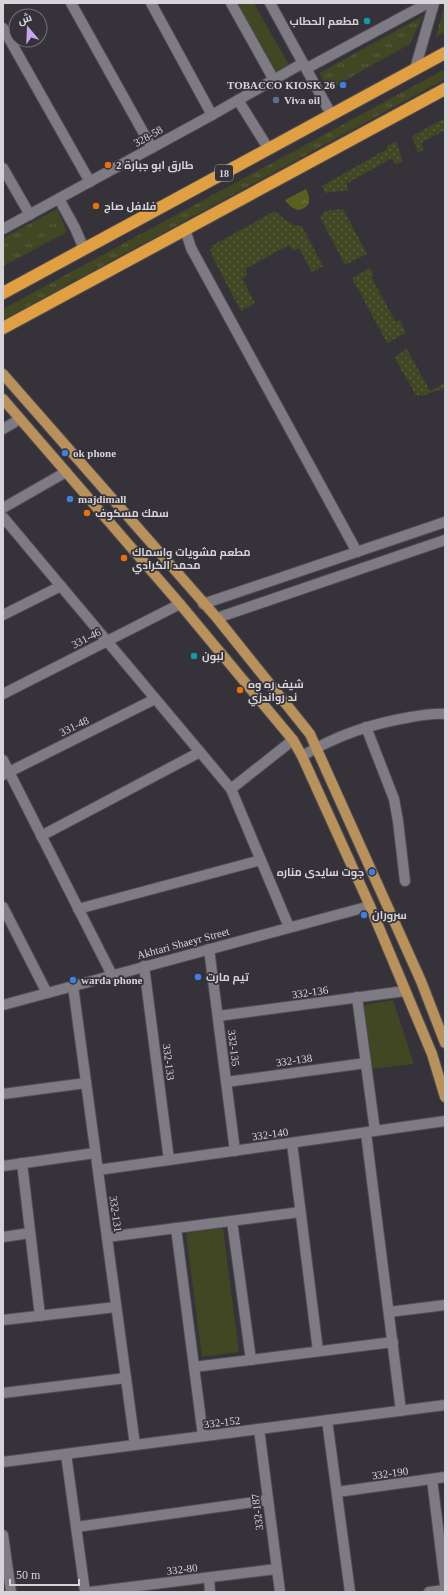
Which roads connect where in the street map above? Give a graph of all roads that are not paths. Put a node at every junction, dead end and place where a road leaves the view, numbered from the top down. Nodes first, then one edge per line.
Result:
1 (71, 3) edge
2 (151, 3) edge
3 (231, 3) edge
4 (270, 3) edge
5 (428, 3) edge
6 (434, 3) edge
7 (3, 28) edge
8 (445, 53) edge
9 (304, 65) junction
10 (415, 69) junction
11 (274, 80) junction
12 (445, 89) edge
13 (238, 100) junction
14 (332, 114) junction
15 (212, 115) junction
16 (152, 148) junction
17 (268, 148) junction
18 (3, 168) edge
19 (90, 182) junction
20 (59, 199) junction
21 (30, 215) junction
22 (3, 229) edge
23 (185, 230) junction
24 (84, 249) junction
25 (3, 293) edge
26 (3, 328) edge
27 (3, 374) edge
28 (21, 394) junction
29 (6, 402) edge
30 (20, 419) junction
31 (3, 429) edge
32 (66, 472) junction
33 (3, 508) edge
34 (3, 516) edge
35 (445, 522) edge
36 (445, 540) edge
37 (357, 552) junction
38 (61, 586) junction
39 (221, 598) junction
40 (180, 604) junction
41 (203, 604) junction
42 (230, 614) junction
43 (3, 615) edge
44 (217, 618) junction
45 (108, 641) junction
46 (3, 694) edge
47 (156, 699) junction
48 (445, 714) edge
49 (366, 727) junction
50 (293, 740) junction
51 (316, 748) junction
52 (200, 752) junction
53 (302, 756) junction
54 (3, 760) edge
55 (6, 773) edge
56 (231, 789) junction
57 (41, 836) junction
58 (261, 860) junction
59 (405, 881) dead end
60 (370, 906) junction
61 (3, 907) edge
62 (78, 909) junction
63 (289, 927) junction
64 (209, 949) junction
65 (144, 966) junction
66 (112, 975) junction
67 (73, 986) junction
68 (405, 991) junction
69 (47, 993) junction
70 (357, 998) junction
71 (3, 1004) edge
72 (218, 1016) junction
73 (445, 1043) edge
74 (366, 1063) junction
75 (226, 1082) junction
76 (86, 1083) junction
77 (3, 1094) edge
78 (445, 1097) edge
79 (445, 1121) edge
80 (370, 1132) junction
81 (292, 1143) junction
82 (235, 1151) junction
83 (95, 1153) junction
84 (169, 1160) junction
85 (22, 1163) junction
86 (3, 1166) edge
87 (98, 1170) junction
88 (300, 1212) junction
89 (232, 1221) junction
90 (176, 1228) junction
91 (30, 1233) junction
92 (3, 1237) edge
93 (107, 1237) junction
94 (445, 1306) edge
95 (116, 1307) junction
96 (389, 1312) junction
97 (40, 1316) junction
98 (3, 1320) edge
99 (393, 1342) junction
100 (318, 1351) junction
101 (250, 1360) junction
102 (194, 1367) junction
103 (126, 1378) junction
104 (3, 1393) edge
105 (445, 1405) edge
106 (401, 1411) junction
107 (327, 1420) junction
108 (259, 1429) junction
109 (203, 1436) junction
110 (135, 1445) junction
111 (66, 1454) junction
112 (3, 1462) edge
113 (445, 1477) edge
114 (432, 1479) junction
115 (337, 1492) junction
116 (268, 1500) junction
117 (76, 1527) junction
118 (3, 1536) edge
119 (276, 1569) junction
120 (209, 1578) junction
121 (445, 1585) edge
122 (445, 1590) edge
123 (11, 1592) edge
124 (85, 1592) edge
125 (90, 1592) edge
126 (210, 1592) edge
127 (280, 1592) edge
128 (350, 1592) edge
129 (429, 1592) edge

1 - 16 street
2 - 15 street
3 - 11 street
4 - 9 street
5 - 9 street, 328-58
6 - 10 street
7 - 19 street
8 - 10 highway, 18
9 - 11 street, 328-58
9 - 14 street
10 - 14 highway, 18
11 - 13 street, 328-58
12 - 23 highway
13 - 15 street, 328-58
13 - 17 street
14 - 17 highway, 18
15 - 16 street, 328-58
16 - 19 street, 328-58
17 - 24 highway, 18
18 - 21 street
19 - 20 street, 328-58
20 - 21 street, 328-58
20 - 24 street
21 - 22 street, 328-58
23 - 26 highway
23 - 37 street
24 - 25 highway, 18
27 - 28 main road
28 - 29 main road
28 - 41 main road
29 - 30 main road
30 - 31 street
30 - 32 main road
32 - 33 street
32 - 40 main road
34 - 38 street
35 - 37 street
36 - 42 street
37 - 39 street
38 - 43 street
38 - 45 street
39 - 41 street
39 - 42 street
40 - 45 street, 331-46
40 - 50 main road
41 - 44 main road
42 - 44 street
44 - 51 main road
45 - 46 street, 331-46
45 - 47 street
47 - 52 street
47 - 55 street, 331-48
48 - 49 street
49 - 51 street
49 - 59 street
50 - 53 main road
50 - 56 street
51 - 53 street
51 - 73 main road
52 - 56 street
52 - 57 street
53 - 60 main road
54 - 55 street
55 - 57 street
56 - 58 street
57 - 62 street
58 - 62 street
58 - 63 street
60 - 63 street, Akhtari Shaeyr Street
60 - 68 main road
61 - 69 street
62 - 66 street
63 - 64 street, Akhtari Shaeyr Street
64 - 65 street, Akhtari Shaeyr Street
64 - 72 street, 332-135
65 - 66 street, Akhtari Shaeyr Street
65 - 84 street, 332-133
66 - 67 street, Akhtari Shaeyr Street
67 - 69 street, Akhtari Shaeyr Street
67 - 76 street, 332-131
68 - 70 street, 332-136
68 - 78 main road
69 - 71 street, Akhtari Shaeyr Street
70 - 72 street, 332-136
70 - 74 street
72 - 75 street, 332-135
74 - 75 street, 332-138
74 - 80 street
75 - 82 street, 332-135
76 - 77 street
76 - 83 street, 332-131
79 - 80 street, 332-140
80 - 81 street, 332-140
80 - 96 street
81 - 82 street, 332-140
81 - 88 street
82 - 84 street, 332-140
83 - 85 street
83 - 87 street, 332-131
84 - 87 street, 332-140
85 - 86 street
85 - 91 street
87 - 93 street, 332-131
88 - 89 street
88 - 100 street
89 - 90 street
89 - 101 street
90 - 93 street
90 - 102 street
91 - 92 street
91 - 97 street
93 - 95 street, 332-131
94 - 96 street
95 - 97 street
95 - 103 street, 332-131
96 - 99 street
97 - 98 street
99 - 100 street
99 - 106 street
100 - 101 street
101 - 102 street
102 - 109 street
103 - 104 street
103 - 110 street, 332-131
105 - 106 street, 332-152
106 - 107 street, 332-152
107 - 108 street, 332-152
107 - 115 street
108 - 109 street, 332-152
108 - 116 street, 332-187
109 - 110 street, 332-152
110 - 111 street, 332-152
111 - 112 street, 332-152
111 - 117 street
113 - 114 street, 332-190
114 - 115 street, 332-190
114 - 121 street
115 - 128 street
116 - 117 street
116 - 119 street, 332-187
117 - 124 street
118 - 123 street
119 - 120 street, 332-80
119 - 127 street, 332-187
120 - 125 street, 332-80
120 - 126 street
122 - 129 street

